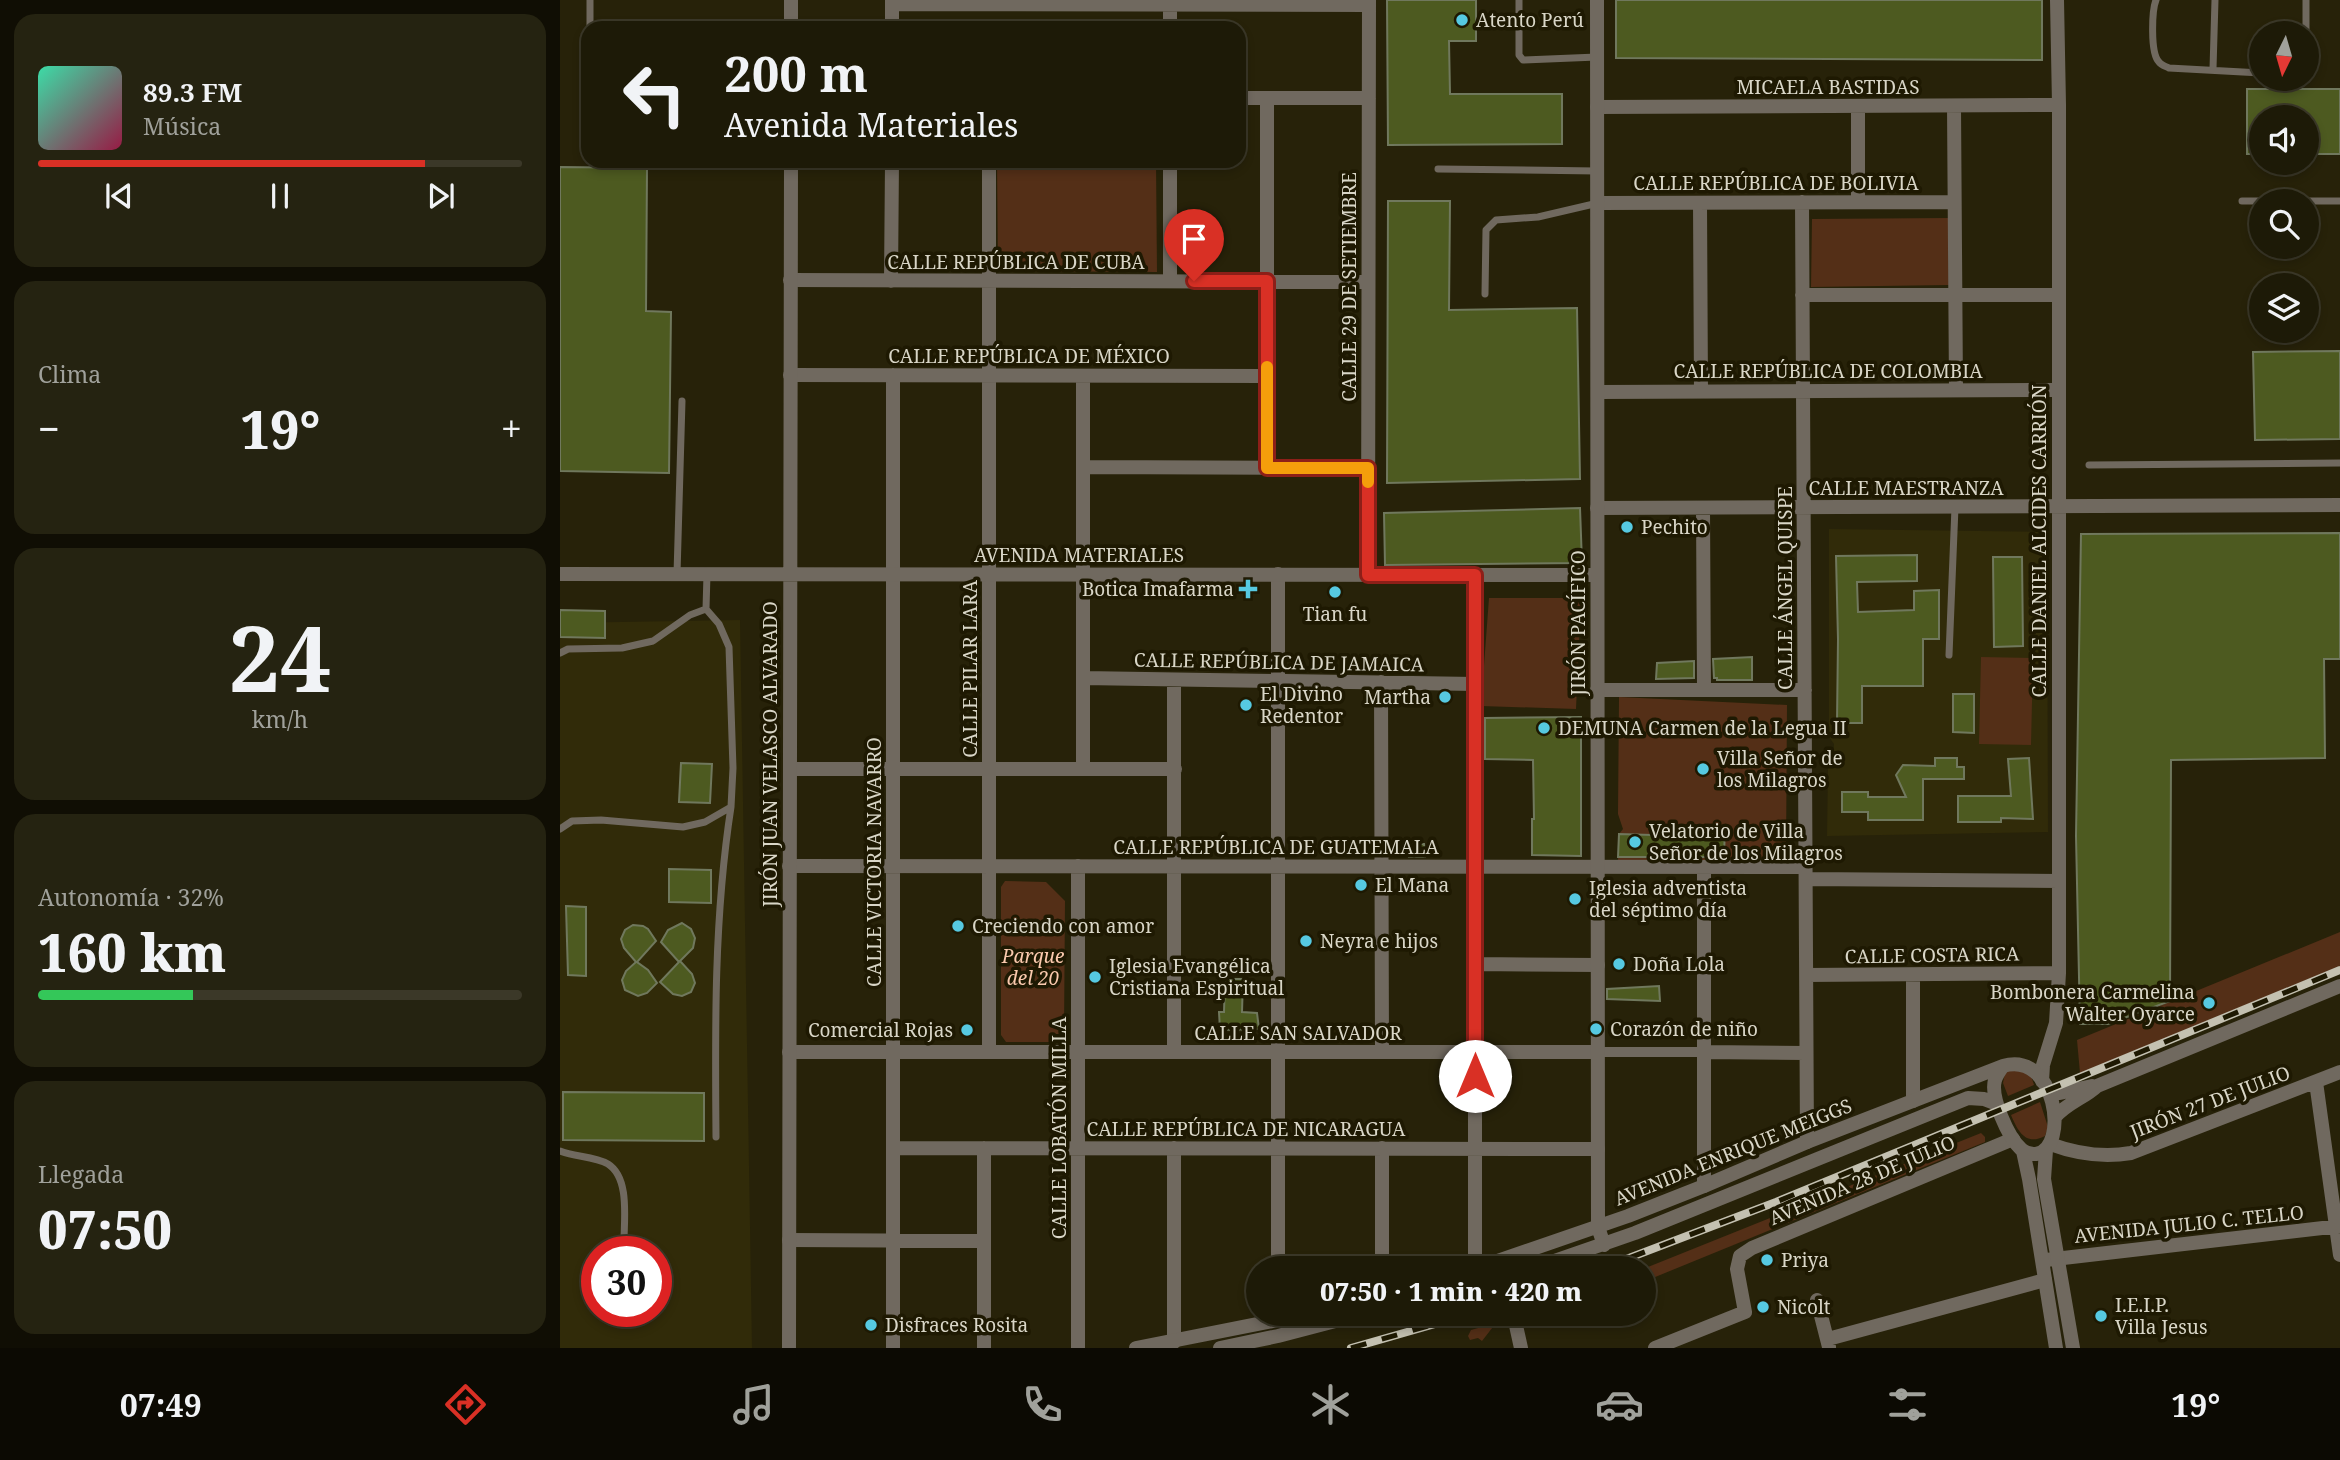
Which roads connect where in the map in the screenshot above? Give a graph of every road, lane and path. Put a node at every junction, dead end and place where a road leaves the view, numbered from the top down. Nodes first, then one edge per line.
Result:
1 (590, 0) edge
2 (791, 0) edge
3 (1519, 0) edge
4 (1597, 0) edge
5 (2057, 0) edge
6 (2156, 0) edge
7 (2215, 0) edge
8 (2306, 0) edge
9 (892, 2) edge
10 (1077, 2) edge
11 (1170, 2) edge
12 (1271, 2) edge
13 (1368, 2) edge
14 (590, 21) edge
15 (791, 21) edge
16 (892, 21) edge
17 (1170, 21) edge
18 (2306, 21) edge
19 (1597, 57) junction
20 (2213, 69) junction
21 (2249, 72) edge
22 (1246, 97) edge
23 (1268, 98) junction
24 (1368, 98) junction
25 (2059, 105) junction
26 (1858, 106) junction
27 (1954, 106) junction
28 (1597, 107) junction
29 (791, 168) edge
30 (892, 168) edge
31 (989, 168) edge
32 (1170, 168) edge
33 (1438, 169) dead end
34 (1597, 171) junction
35 (2242, 201) dead end
36 (2340, 201) edge
37 (1802, 202) junction
38 (1858, 202) junction
39 (1954, 202) junction
40 (1598, 203) junction
41 (1700, 203) junction
42 (790, 280) junction
43 (891, 281) junction
44 (989, 281) junction
45 (1170, 281) junction
46 (1267, 281) junction
47 (1368, 282) junction
48 (1485, 293) dead end
49 (1802, 295) junction
50 (1955, 295) junction
51 (2058, 295) junction
52 (790, 375) junction
53 (893, 375) junction
54 (989, 375) junction
55 (1083, 376) junction
56 (1267, 376) junction
57 (1956, 390) junction
58 (2058, 390) junction
59 (1701, 391) junction
60 (1803, 391) junction
61 (1598, 392) junction
62 (682, 401) dead end
63 (2340, 463) edge
64 (2089, 465) dead end
65 (1083, 467) junction
66 (1267, 468) junction
67 (1368, 468) junction
68 (2340, 505) edge
69 (2059, 506) junction
70 (1803, 507) junction
71 (1955, 507) junction
72 (1597, 508) junction
73 (1703, 508) junction
74 (677, 574) junction
75 (707, 574) junction
76 (790, 574) junction
77 (893, 574) junction
78 (989, 574) junction
79 (1083, 574) junction
80 (560, 575) edge
81 (1278, 575) junction
82 (1368, 575) junction
83 (1475, 575) junction
84 (1597, 575) junction
85 (706, 609) junction
86 (560, 653) edge
87 (1949, 655) dead end
88 (1083, 678) junction
89 (1174, 680) junction
90 (1278, 681) junction
91 (1381, 682) junction
92 (1475, 684) junction
93 (1597, 690) junction
94 (1704, 690) junction
95 (1805, 690) junction
96 (790, 769) junction
97 (893, 769) junction
98 (989, 769) junction
99 (1083, 769) junction
100 (1175, 769) junction
101 (731, 807) junction
102 (560, 829) edge
103 (789, 866) junction
104 (893, 866) junction
105 (989, 866) junction
106 (1078, 866) junction
107 (1174, 866) junction
108 (1278, 866) junction
109 (1475, 866) junction
110 (1381, 867) junction
111 (1598, 867) junction
112 (1704, 867) junction
113 (1805, 873) junction
114 (2059, 881) junction
115 (1475, 964) junction
116 (1598, 965) junction
117 (2059, 972) junction
118 (1806, 975) junction
119 (1913, 975) junction
120 (2340, 986) edge
121 (789, 1052) junction
122 (893, 1052) junction
123 (989, 1052) junction
124 (1078, 1052) junction
125 (1174, 1052) junction
126 (1278, 1052) junction
127 (1382, 1052) junction
128 (1475, 1052) junction
129 (1598, 1052) junction
130 (1704, 1052) junction
131 (1806, 1052) junction
132 (2003, 1066) junction
133 (2340, 1072) edge
134 (1962, 1082) junction
135 (2316, 1082) junction
136 (2045, 1086) junction
137 (2097, 1086) junction
138 (1968, 1098) junction
139 (1913, 1101) junction
140 (1997, 1104) junction
141 (2055, 1117) junction
142 (716, 1137) dead end
143 (2013, 1139) junction
144 (1807, 1142) junction
145 (2048, 1147) junction
146 (893, 1148) junction
147 (984, 1148) junction
148 (1078, 1148) junction
149 (1174, 1148) junction
150 (1278, 1148) junction
151 (1382, 1148) junction
152 (1475, 1149) junction
153 (1598, 1149) junction
154 (560, 1151) edge
155 (2023, 1151) junction
156 (1704, 1186) junction
157 (2338, 1226) edge
158 (1598, 1227) junction
159 (624, 1236) edge
160 (789, 1240) junction
161 (893, 1241) junction
162 (984, 1241) junction
163 (1604, 1245) junction
164 (2340, 1255) edge
165 (1278, 1256) edge
166 (1382, 1256) edge
167 (1475, 1256) edge
168 (1513, 1256) edge
169 (1571, 1256) edge
170 (2050, 1260) junction
171 (2045, 1280) junction
172 (1817, 1300) dead end
173 (1246, 1325) edge
174 (1278, 1326) edge
175 (1316, 1326) edge
176 (1516, 1326) edge
177 (1278, 1336) junction
178 (1174, 1342) junction
179 (1829, 1344) edge
180 (789, 1348) edge
181 (893, 1348) edge
182 (984, 1348) edge
183 (1078, 1348) edge
184 (1136, 1348) edge
185 (1220, 1348) edge
186 (1521, 1348) edge
187 (1655, 1348) edge
188 (2056, 1348) edge
189 (2073, 1348) edge

1 - 14 lane
2 - 15 street
3 - 19 lane
4 - 19 street, JIRÓN PACÍFICO
5 - 25 street, CALLE DANIEL ALCIDES CARRIÓN
6 - 20 lane
7 - 20 lane
8 - 18 lane
9 - 10 street
9 - 16 street
10 - 11 street
11 - 12 street
11 - 17 street
12 - 13 street
13 - 24 street, CALLE 29 DE SETIEMBRE
19 - 28 street, JIRÓN PACÍFICO
20 - 21 lane
22 - 23 street
23 - 24 street
23 - 46 street
24 - 47 street, CALLE 29 DE SETIEMBRE
25 - 27 street, MICAELA BASTIDAS
25 - 51 street, CALLE DANIEL ALCIDES CARRIÓN
26 - 27 street, MICAELA BASTIDAS
26 - 28 street, MICAELA BASTIDAS
26 - 38 street
27 - 39 street
28 - 34 street, JIRÓN PACÍFICO
29 - 42 street, JIRÓN JUAN VELASCO ALVARADO
30 - 43 street
31 - 44 street, CALLE PILAR LARA
32 - 45 street
33 - 34 lane
34 - 40 street, JIRÓN PACÍFICO
35 - 36 lane
37 - 38 street, CALLE REPÚBLICA DE BOLIVIA
37 - 41 street, CALLE REPÚBLICA DE BOLIVIA
37 - 49 street, CALLE ÁNGEL QUISPE
38 - 39 street, CALLE REPÚBLICA DE BOLIVIA
39 - 50 street
40 - 41 street, CALLE REPÚBLICA DE BOLIVIA
40 - 48 lane
40 - 61 street, JIRÓN PACÍFICO
41 - 59 street
42 - 43 street, CALLE REPÚBLICA DE CUBA
42 - 52 street, JIRÓN JUAN VELASCO ALVARADO
43 - 44 street, CALLE REPÚBLICA DE CUBA
44 - 45 street, CALLE REPÚBLICA DE CUBA
44 - 54 street, CALLE PILAR LARA
45 - 46 street, CALLE REPÚBLICA DE CUBA
46 - 47 street, CALLE REPÚBLICA DE CUBA
46 - 56 street
47 - 67 street, CALLE 29 DE SETIEMBRE
49 - 50 street
49 - 60 street, CALLE ÁNGEL QUISPE
50 - 51 street
50 - 57 street
51 - 58 street, CALLE DANIEL ALCIDES CARRIÓN
52 - 53 street, CALLE REPÚBLICA DE MÉXICO
52 - 76 street, JIRÓN JUAN VELASCO ALVARADO
53 - 54 street, CALLE REPÚBLICA DE MÉXICO
53 - 77 street, CALLE VICTORIA NAVARRO
54 - 55 street, CALLE REPÚBLICA DE MÉXICO
54 - 78 street, CALLE PILAR LARA
55 - 56 street, CALLE REPÚBLICA DE MÉXICO
55 - 65 street
56 - 66 street
57 - 58 street, CALLE REPÚBLICA DE COLOMBIA
57 - 60 street, CALLE REPÚBLICA DE COLOMBIA
58 - 69 street, CALLE DANIEL ALCIDES CARRIÓN
59 - 60 street, CALLE REPÚBLICA DE COLOMBIA
59 - 61 street, CALLE REPÚBLICA DE COLOMBIA
60 - 70 street, CALLE ÁNGEL QUISPE
61 - 72 street, JIRÓN PACÍFICO
62 - 74 lane
63 - 64 lane
65 - 66 street
65 - 79 street
66 - 67 street
67 - 82 street, CALLE 29 DE SETIEMBRE
68 - 69 street, CALLE MAESTRANZA
69 - 71 street, CALLE MAESTRANZA
69 - 114 street, CALLE DANIEL ALCIDES CARRIÓN
70 - 71 street, CALLE MAESTRANZA
70 - 73 street, CALLE MAESTRANZA
70 - 95 street, CALLE ÁNGEL QUISPE
71 - 87 lane
72 - 73 street, CALLE MAESTRANZA
72 - 84 street, JIRÓN PACÍFICO
73 - 94 street
74 - 75 street, AVENIDA MATERIALES
74 - 80 street, AVENIDA MATERIALES
75 - 76 street, AVENIDA MATERIALES
75 - 85 lane
76 - 77 street, AVENIDA MATERIALES
76 - 96 street, JIRÓN JUAN VELASCO ALVARADO
77 - 78 street, AVENIDA MATERIALES
77 - 97 street, CALLE VICTORIA NAVARRO
78 - 79 street, AVENIDA MATERIALES
78 - 98 street, CALLE PILAR LARA
79 - 81 street, AVENIDA MATERIALES
79 - 88 street
81 - 82 street, AVENIDA MATERIALES
81 - 90 street
82 - 83 street, AVENIDA MATERIALES
83 - 84 street, AVENIDA MATERIALES
83 - 92 street
84 - 93 street, JIRÓN PACÍFICO
85 - 86 lane
85 - 101 lane
88 - 89 street, CALLE REPÚBLICA DE JAMAICA
88 - 99 street
89 - 90 street, CALLE REPÚBLICA DE JAMAICA
89 - 100 street
90 - 91 street, CALLE REPÚBLICA DE JAMAICA
90 - 108 street
91 - 92 street, CALLE REPÚBLICA DE JAMAICA
91 - 110 street
92 - 109 street
93 - 94 street
93 - 111 street, JIRÓN PACÍFICO
94 - 95 street
95 - 113 street, CALLE ÁNGEL QUISPE
96 - 97 street
96 - 103 street, JIRÓN JUAN VELASCO ALVARADO
97 - 98 street
97 - 104 street, CALLE VICTORIA NAVARRO
98 - 99 street
98 - 105 street, CALLE PILAR LARA
99 - 100 street
100 - 107 street
101 - 102 lane
101 - 142 lane
103 - 104 street, CALLE REPÚBLICA DE GUATEMALA
103 - 121 street, JIRÓN JUAN VELASCO ALVARADO
104 - 105 street, CALLE REPÚBLICA DE GUATEMALA
104 - 122 street, CALLE VICTORIA NAVARRO
105 - 106 street, CALLE REPÚBLICA DE GUATEMALA
105 - 123 street, CALLE PILAR LARA
106 - 107 street, CALLE REPÚBLICA DE GUATEMALA
106 - 124 street, CALLE LOBATÓN MILLA
107 - 108 street, CALLE REPÚBLICA DE GUATEMALA
107 - 125 street
108 - 110 street, CALLE REPÚBLICA DE GUATEMALA
108 - 126 street
109 - 110 street, CALLE REPÚBLICA DE GUATEMALA
109 - 111 street, CALLE REPÚBLICA DE GUATEMALA
109 - 115 street
110 - 127 street
111 - 112 street, CALLE REPÚBLICA DE GUATEMALA
111 - 116 street, JIRÓN PACÍFICO
112 - 113 street, CALLE REPÚBLICA DE GUATEMALA
112 - 130 street
113 - 114 street, CALLE REPÚBLICA DE GUATEMALA
113 - 118 street, CALLE ÁNGEL QUISPE
114 - 117 street, CALLE DANIEL ALCIDES CARRIÓN
115 - 116 street
115 - 128 street
116 - 129 street, JIRÓN PACÍFICO
117 - 119 street, CALLE COSTA RICA
117 - 136 street, CALLE DANIEL ALCIDES CARRIÓN
118 - 119 street, CALLE COSTA RICA
118 - 131 street, CALLE ÁNGEL QUISPE
119 - 139 street
120 - 137 street
121 - 122 street, CALLE SAN SALVADOR
121 - 160 street, JIRÓN JUAN VELASCO ALVARADO
122 - 123 street, CALLE SAN SALVADOR
122 - 146 street, CALLE VICTORIA NAVARRO
123 - 124 street, CALLE SAN SALVADOR
124 - 125 street, CALLE SAN SALVADOR
124 - 148 street, CALLE LOBATÓN MILLA
125 - 126 street, CALLE SAN SALVADOR
126 - 127 street, CALLE SAN SALVADOR
126 - 150 street
127 - 128 street, CALLE SAN SALVADOR
128 - 129 street, CALLE SAN SALVADOR
128 - 152 street
129 - 130 street, CALLE SAN SALVADOR
129 - 153 street, JIRÓN PACÍFICO
130 - 131 street, CALLE SAN SALVADOR
130 - 156 street
131 - 144 street, CALLE ÁNGEL QUISPE
132 - 134 street, AVENIDA ENRIQUE MEIGGS
132 - 136 street
132 - 140 street
133 - 135 street, JIRÓN 27 DE JULIO
134 - 138 street
134 - 139 street, AVENIDA ENRIQUE MEIGGS
135 - 145 street, JIRÓN 27 DE JULIO
135 - 157 street
136 - 137 street
136 - 141 street
137 - 141 street
138 - 140 street
138 - 163 street, AVENIDA ENRIQUE MEIGGS
139 - 144 street, AVENIDA ENRIQUE MEIGGS
140 - 143 street
141 - 145 street
143 - 155 street
143 - 187 street, AVENIDA 28 DE JULIO
144 - 156 street, AVENIDA ENRIQUE MEIGGS
145 - 155 street, JIRÓN 27 DE JULIO
145 - 170 street
146 - 147 street, CALLE REPÚBLICA DE NICARAGUA
146 - 161 street, CALLE VICTORIA NAVARRO
147 - 148 street, CALLE REPÚBLICA DE NICARAGUA
147 - 162 street
148 - 149 street, CALLE REPÚBLICA DE NICARAGUA
148 - 183 street, CALLE LOBATÓN MILLA
149 - 150 street, CALLE REPÚBLICA DE NICARAGUA
149 - 178 street
150 - 151 street, CALLE REPÚBLICA DE NICARAGUA
150 - 165 street
151 - 152 street, CALLE REPÚBLICA DE NICARAGUA
151 - 166 street
152 - 153 street, CALLE REPÚBLICA DE NICARAGUA
152 - 167 street
153 - 158 street, JIRÓN PACÍFICO
154 - 159 lane
155 - 170 street
156 - 158 street, AVENIDA ENRIQUE MEIGGS
157 - 164 street
157 - 170 street, AVENIDA JULIO C. TELLO
158 - 163 street, JIRÓN PACÍFICO
158 - 168 street, AVENIDA ENRIQUE MEIGGS
160 - 161 street
160 - 180 street, JIRÓN JUAN VELASCO ALVARADO
161 - 162 street
161 - 181 street, CALLE VICTORIA NAVARRO
162 - 182 street
163 - 169 street, AVENIDA ENRIQUE MEIGGS
170 - 171 street
170 - 189 street
171 - 179 street
171 - 188 street
172 - 179 street
173 - 178 street
174 - 177 street
175 - 177 street
176 - 186 street
177 - 185 street
178 - 184 street

